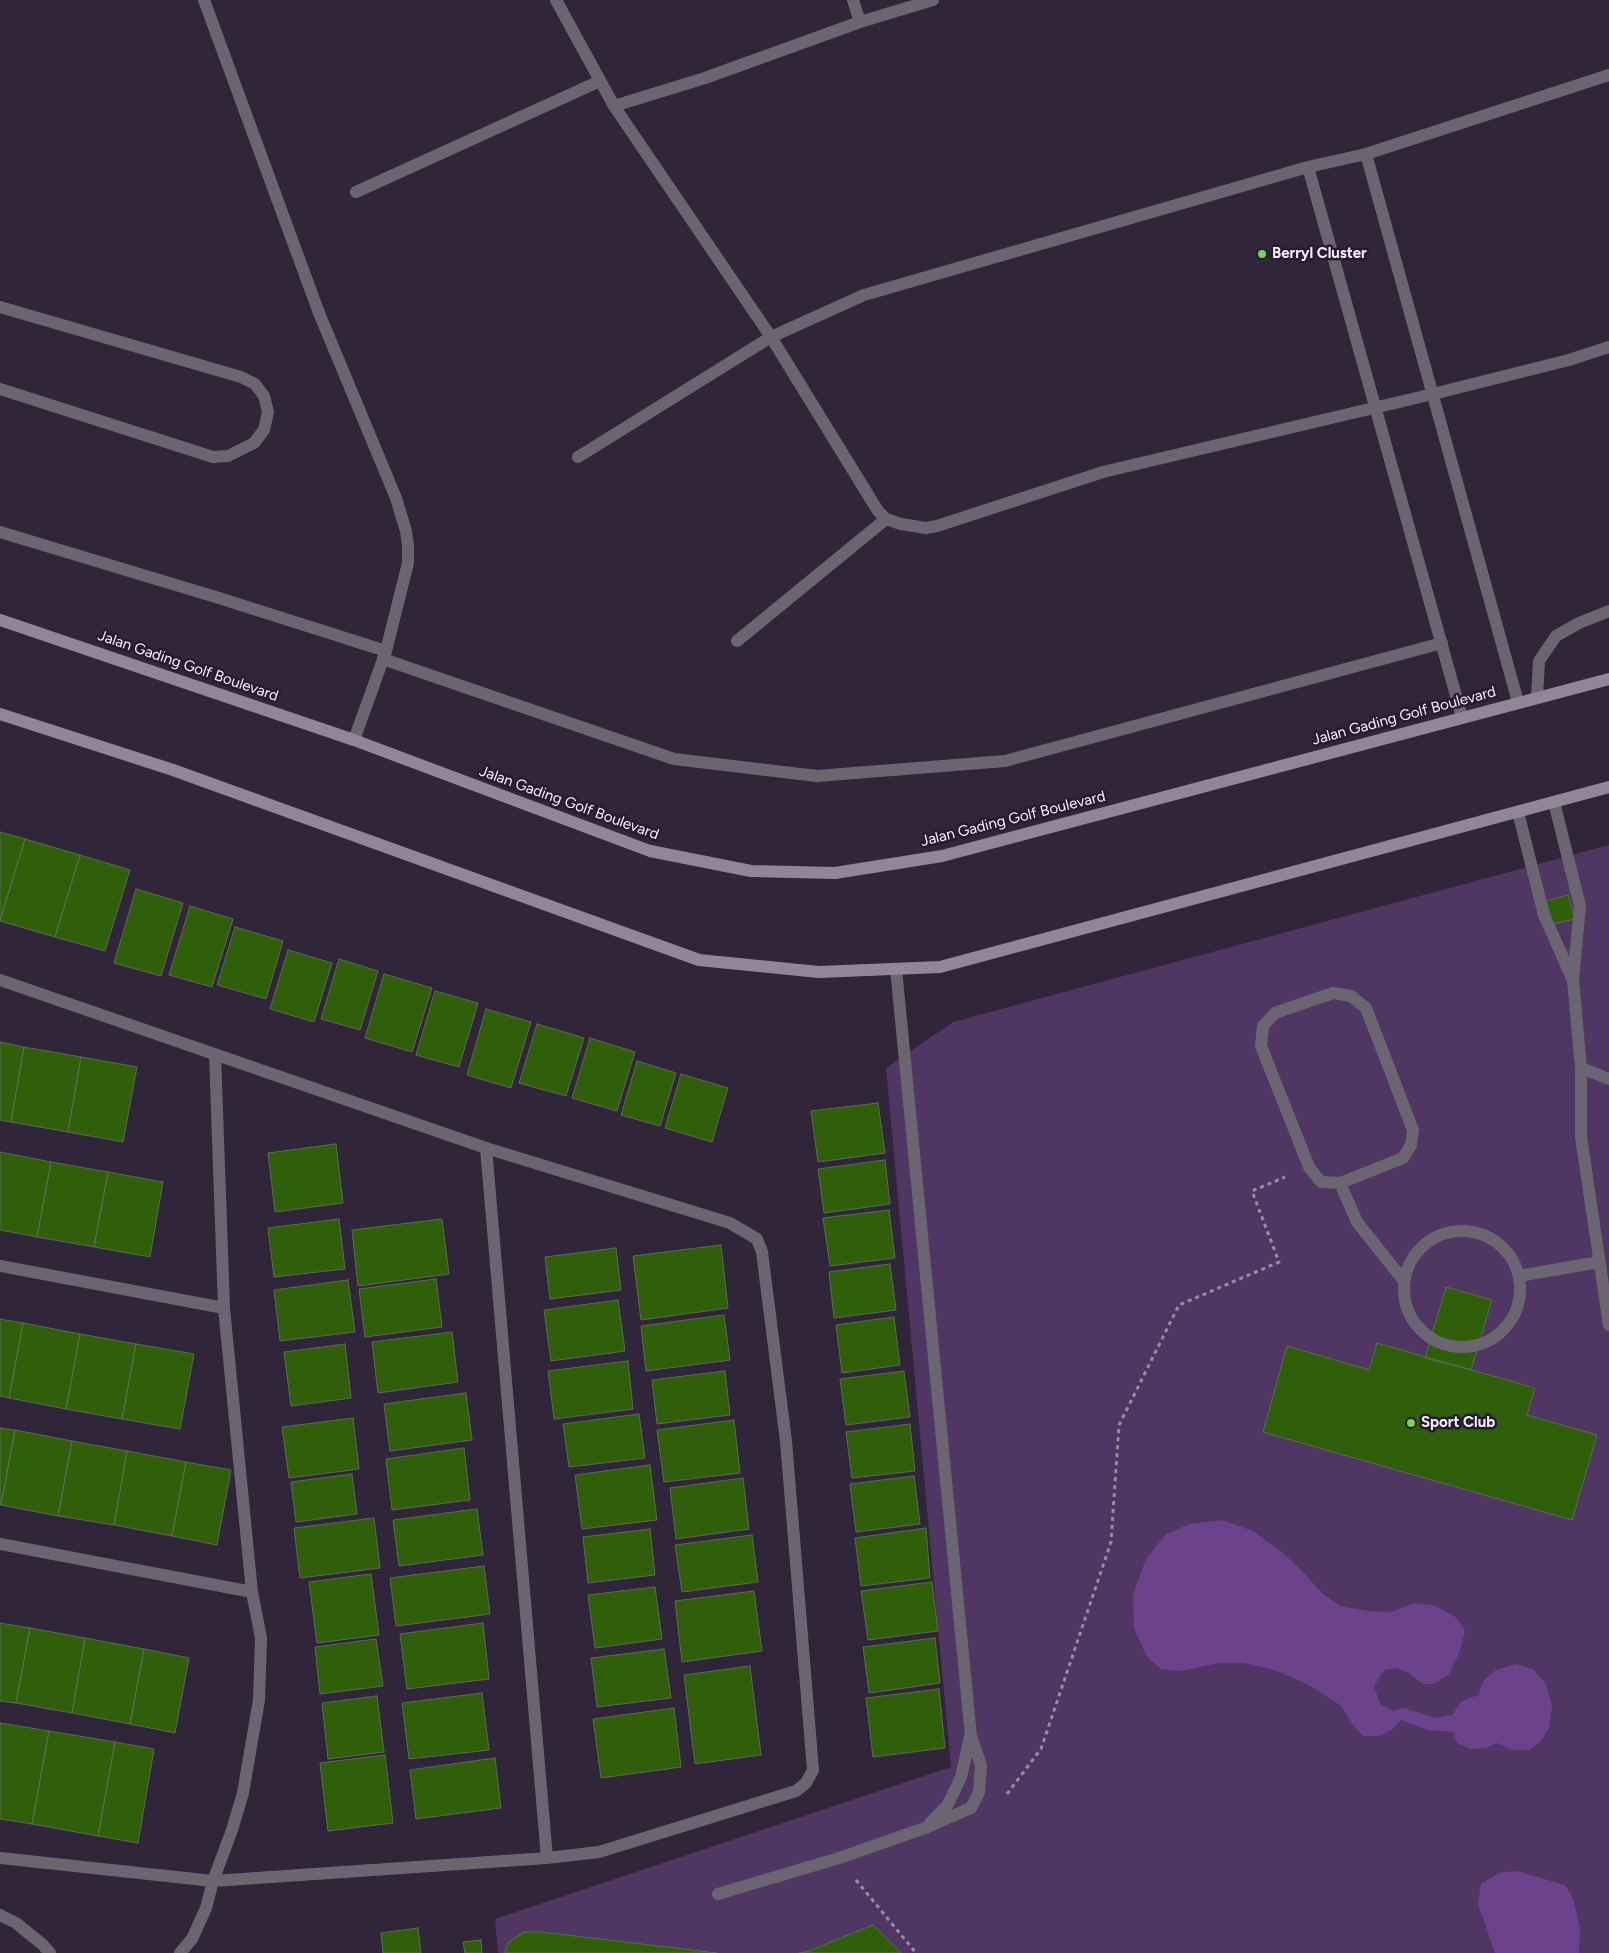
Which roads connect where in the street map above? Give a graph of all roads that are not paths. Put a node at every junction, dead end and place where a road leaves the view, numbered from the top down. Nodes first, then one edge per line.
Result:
1 (204, 0) edge
2 (556, 0) edge
3 (853, 0) edge
4 (932, 0) edge
5 (860, 22) junction
6 (1609, 74) edge
7 (600, 81) junction
8 (614, 106) junction
9 (1366, 154) junction
10 (1308, 167) junction
11 (356, 192) dead end
12 (0, 307) edge
13 (771, 337) junction
14 (1609, 347) edge
15 (0, 389) edge
16 (1433, 394) junction
17 (1375, 406) junction
18 (578, 457) dead end
19 (886, 519) junction
20 (0, 532) edge
21 (1609, 611) edge
22 (0, 620) edge
23 (737, 641) dead end
24 (1442, 643) junction
25 (384, 655) junction
26 (1609, 679) edge
27 (1537, 697) junction
28 (1518, 702) junction
29 (0, 714) edge
30 (1462, 717) junction
31 (354, 740) junction
32 (1609, 788) edge
33 (1554, 802) junction
34 (1518, 812) junction
35 (896, 969) junction
36 (0, 980) edge
37 (1573, 980) junction
38 (215, 1054) junction
39 (1581, 1068) junction
40 (1609, 1079) edge
41 (486, 1148) junction
42 (1340, 1183) junction
43 (1599, 1262) junction
44 (0, 1266) edge
45 (1519, 1276) junction
46 (1404, 1281) junction
47 (224, 1308) junction
48 (1609, 1325) edge
49 (0, 1544) edge
50 (252, 1592) junction
51 (971, 1736) junction
52 (924, 1828) junction
53 (0, 1858) edge
54 (547, 1858) junction
55 (213, 1881) junction
56 (718, 1894) dead end
57 (0, 1915) edge
58 (50, 1953) edge
59 (180, 1953) edge

1 - 25 street
2 - 7 street
3 - 5 street
4 - 5 street
5 - 8 street
6 - 9 street
7 - 8 street
7 - 11 street
8 - 13 street
9 - 10 street
9 - 16 street
10 - 13 street
10 - 17 street
12 - 15 street
13 - 18 street
13 - 19 street
14 - 16 street
16 - 17 street
16 - 28 street
17 - 19 street
17 - 24 street
19 - 23 street
20 - 25 street
21 - 27 street
22 - 31 main road, Jalan Gading Golf Boulevard
24 - 25 street
24 - 30 street
25 - 31 street
26 - 27 main road, Jalan Gading Golf Boulevard
27 - 28 main road, Jalan Gading Golf Boulevard
28 - 30 main road, Jalan Gading Golf Boulevard
29 - 35 main road
30 - 31 main road, Jalan Gading Golf Boulevard
32 - 33 main road
33 - 34 main road
33 - 37 street
34 - 35 main road
34 - 37 street
35 - 51 street
36 - 38 street
37 - 39 street
38 - 41 street
38 - 47 street
39 - 40 street
39 - 43 street
41 - 54 street
41 - 54 street
42 - 42 street
42 - 46 street
43 - 45 street
43 - 48 street
44 - 47 street
45 - 46 street
45 - 46 street
47 - 50 street
49 - 50 street
50 - 55 street
51 - 52 street
51 - 52 street
52 - 56 street
53 - 55 street
54 - 55 street
55 - 59 street
57 - 58 street

